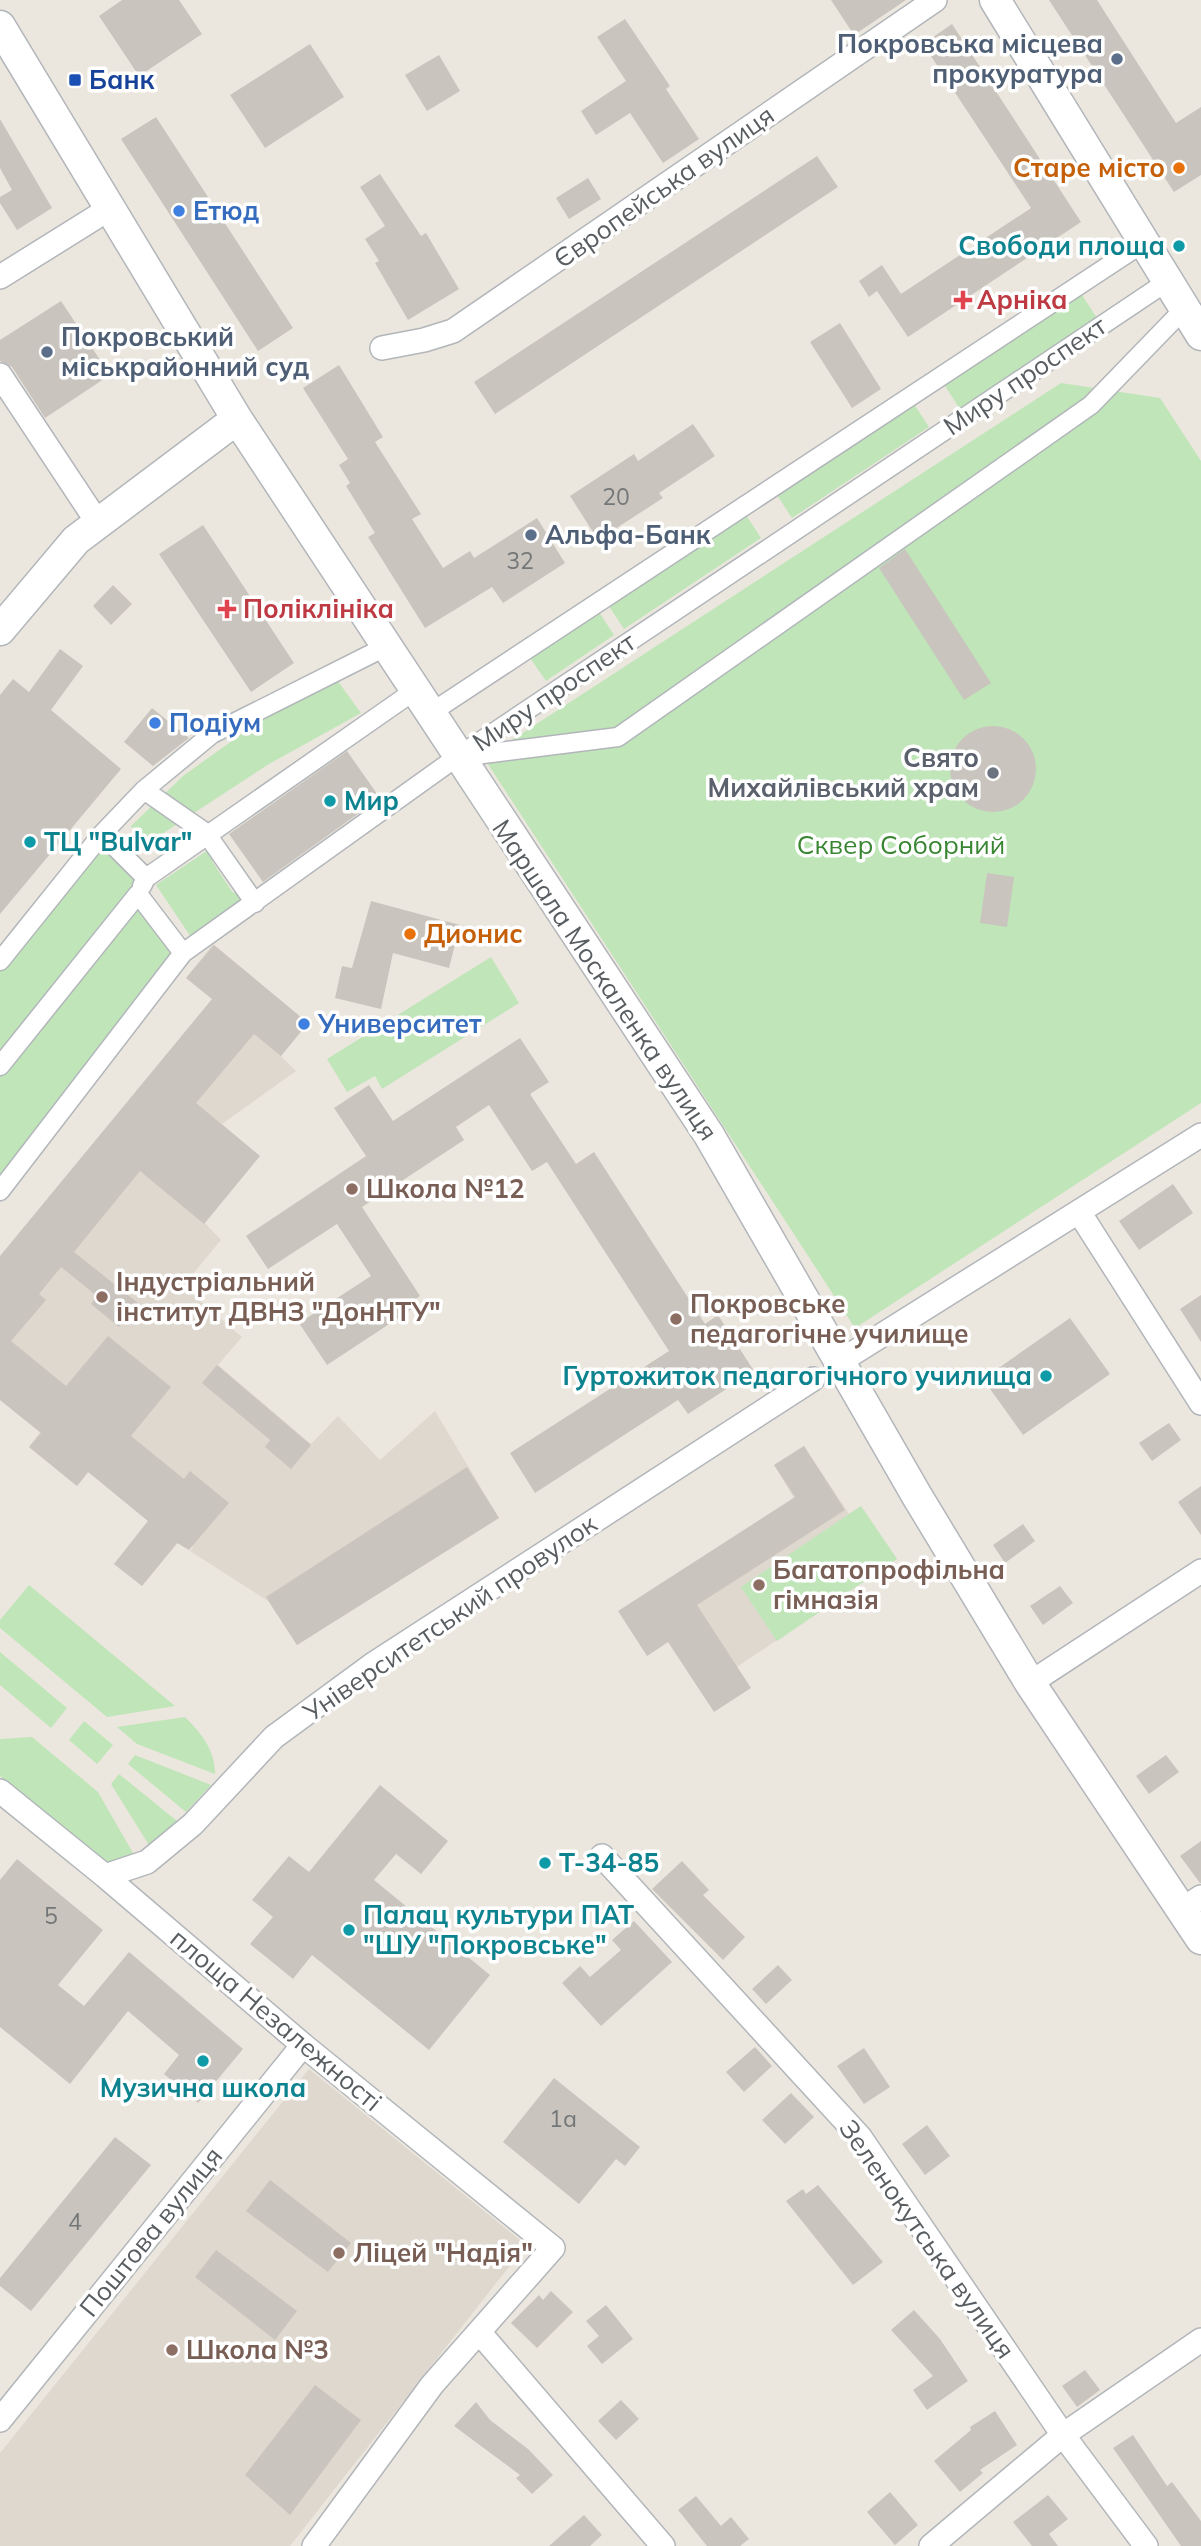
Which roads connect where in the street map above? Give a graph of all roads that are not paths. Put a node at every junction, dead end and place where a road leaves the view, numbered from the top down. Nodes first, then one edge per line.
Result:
1 (935, 0) edge
2 (995, 0) edge
3 (0, 26) edge
4 (109, 209) junction
5 (1143, 243) junction
6 (0, 277) edge
7 (1168, 281) junction
8 (1184, 309) junction
9 (1201, 335) edge
10 (382, 348) dead end
11 (0, 375) edge
12 (237, 419) junction
13 (98, 523) junction
14 (0, 630) edge
15 (386, 647) junction
16 (421, 702) junction
17 (457, 757) junction
18 (144, 790) junction
19 (206, 833) junction
20 (102, 834) junction
21 (142, 886) junction
22 (255, 903) junction
23 (183, 953) junction
24 (0, 961) edge
25 (0, 1066) edge
26 (1201, 1135) edge
27 (0, 1191) edge
28 (1079, 1212) junction
29 (839, 1362) junction
30 (813, 1379) dead end
31 (1201, 1403) edge
32 (1201, 1571) edge
33 (1030, 1683) junction
34 (0, 1791) edge
35 (602, 1856) dead end
36 (105, 1876) junction
37 (1191, 1904) edge
38 (1201, 1939) edge
39 (303, 2045) junction
40 (479, 2332) junction
41 (1201, 2340) edge
42 (0, 2420) edge
43 (1063, 2435) junction
44 (314, 2546) edge
45 (663, 2546) edge
46 (931, 2546) edge
47 (1146, 2546) edge

1 - 10 street, Європейська вулиця
2 - 5 street
3 - 4 street, Маршала Москаленка вулиця
4 - 6 street
4 - 12 street, Маршала Москаленка вулиця
5 - 7 street
5 - 16 street, Миру проспект
7 - 8 street
7 - 17 street, Миру проспект
8 - 9 street
8 - 17 street, Миру проспект
11 - 13 street
12 - 13 street
12 - 15 street, Маршала Москаленка вулиця
13 - 14 street
15 - 16 street, Маршала Москаленка вулиця
15 - 18 street
16 - 17 street, Маршала Москаленка вулиця
16 - 19 street, Миру проспект
17 - 22 street
17 - 29 street, Маршала Москаленка вулиця
18 - 19 street
18 - 20 street
19 - 21 street, Миру проспект
19 - 22 street
20 - 21 street
20 - 24 street
21 - 23 street
21 - 25 street, Миру проспект
22 - 23 street
23 - 27 street
26 - 28 street
28 - 29 street
28 - 31 street
29 - 33 street, Маршала Москаленка вулиця
30 - 36 street, Університетський провулок
32 - 33 street
33 - 37 street, Маршала Москаленка вулиця
34 - 36 street, площа Незалежності
35 - 43 street, Зеленокутська вулиця
36 - 39 street, площа Незалежності
37 - 38 street, Маршала Москаленка вулиця
39 - 40 street, площа Незалежності
39 - 42 street, Поштова вулиця
40 - 44 street
40 - 45 street
41 - 43 street
43 - 46 street
43 - 47 street, Зеленокутська вулиця

